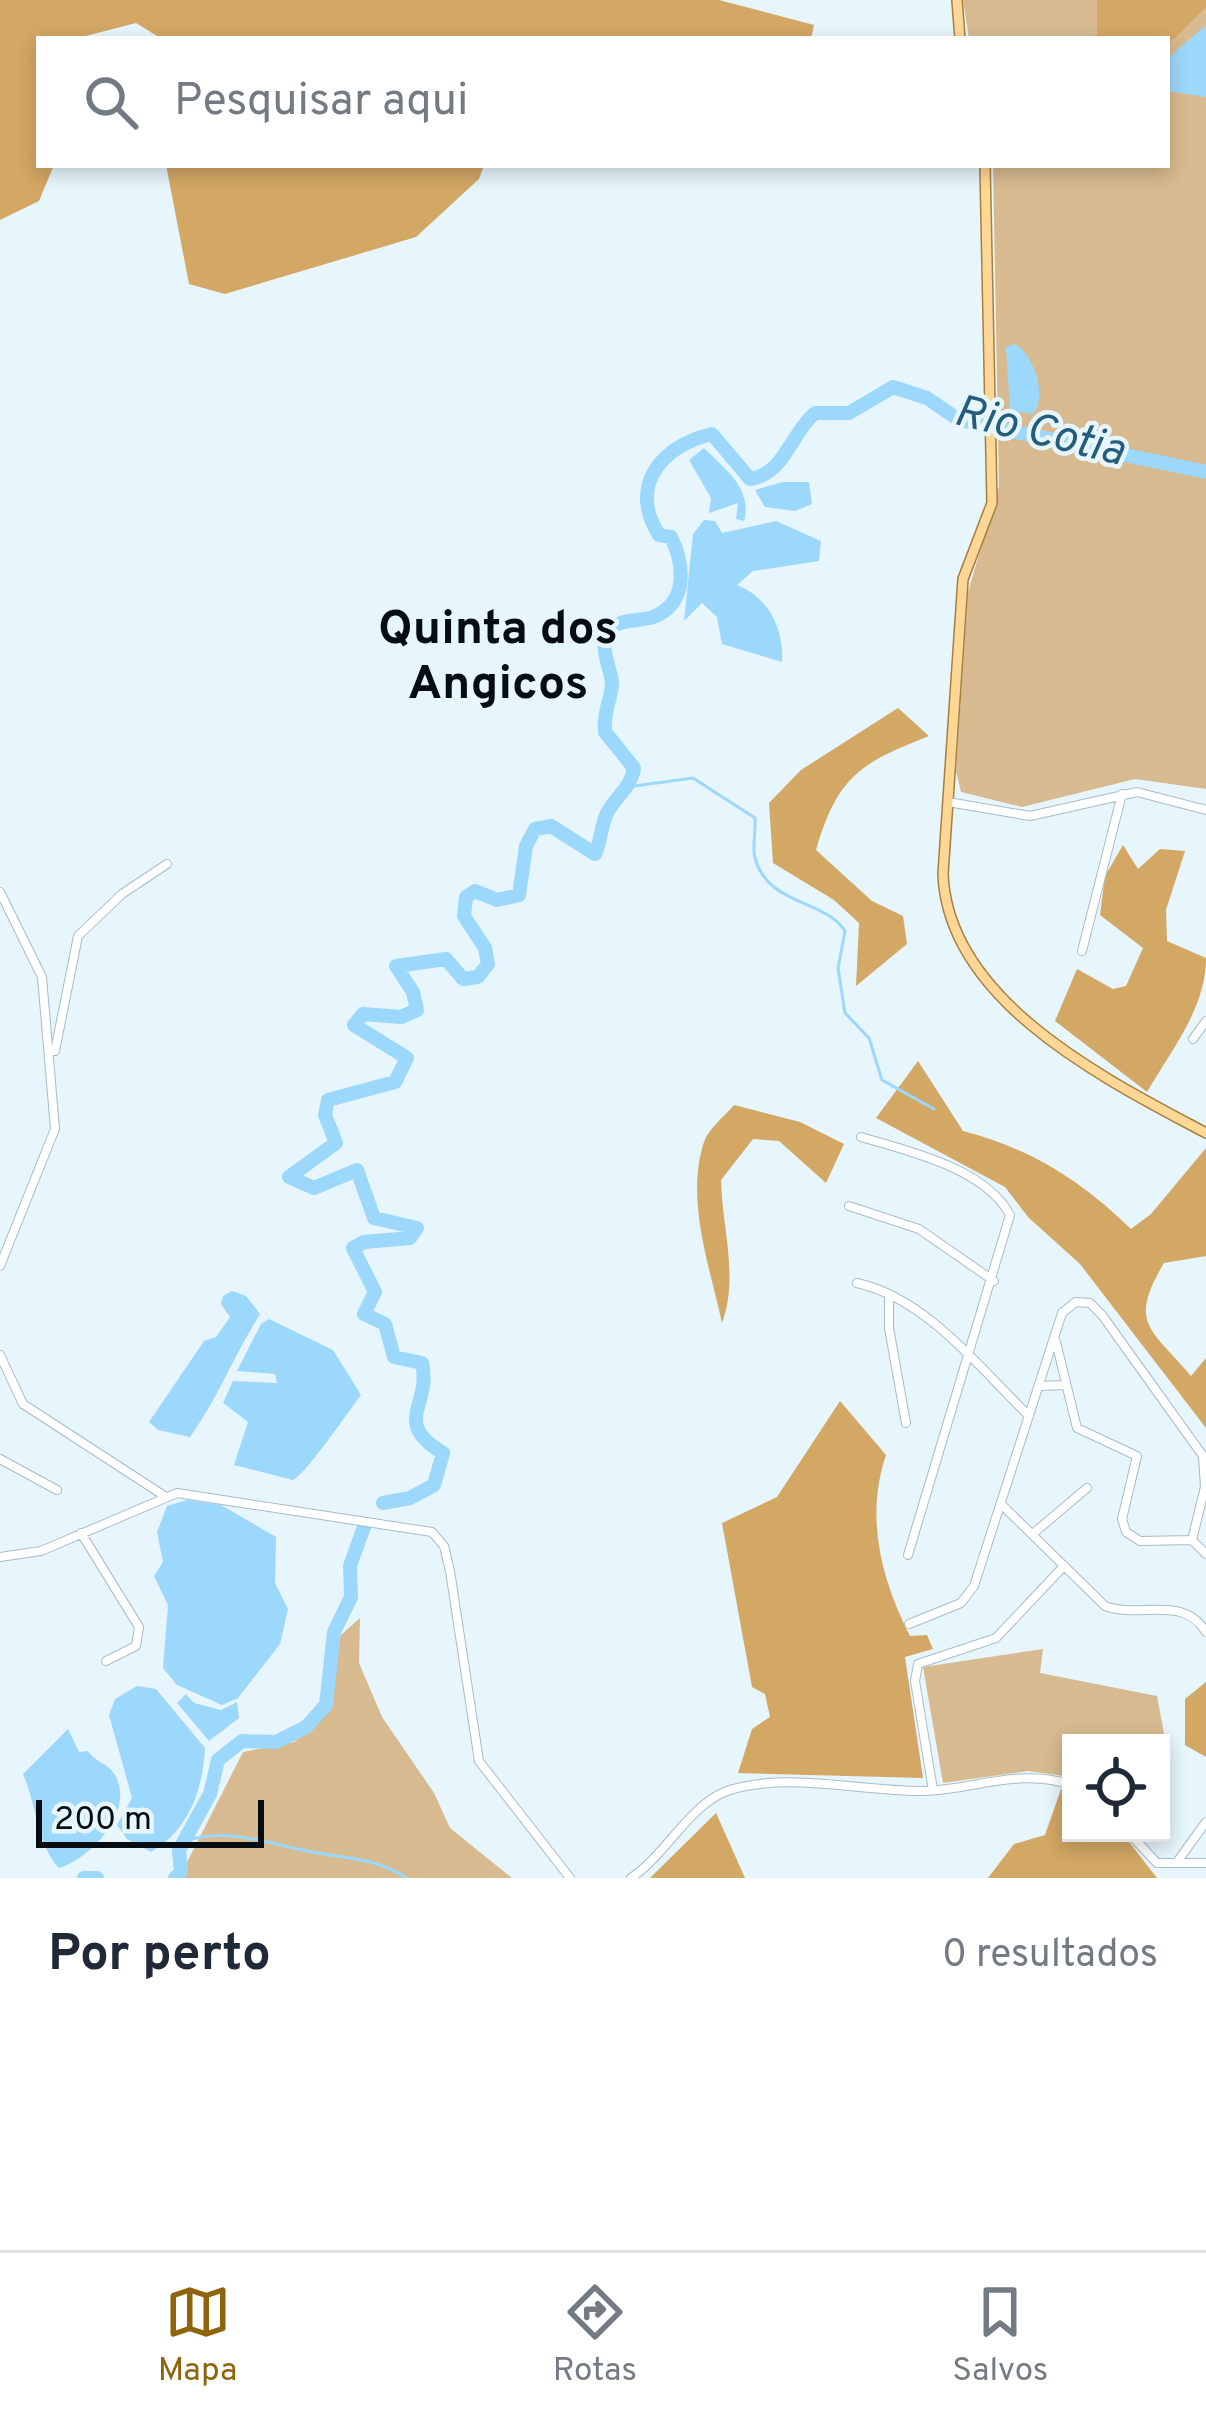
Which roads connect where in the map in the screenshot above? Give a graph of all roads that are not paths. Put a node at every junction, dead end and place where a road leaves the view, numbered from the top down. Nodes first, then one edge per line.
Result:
1 (957, 0) edge
2 (960, 36) edge
3 (985, 168) edge
4 (1122, 794) junction
5 (948, 802) junction
6 (1206, 810) edge
7 (167, 865) dead end
8 (0, 892) edge
9 (1082, 951) dead end
10 (1206, 1022) edge
11 (1193, 1039) dead end
12 (53, 1059) junction
13 (1206, 1133) edge
14 (861, 1137) dead end
15 (849, 1206) dead end
16 (0, 1266) edge
17 (994, 1281) junction
18 (857, 1283) dead end
19 (889, 1294) junction
20 (1055, 1342) junction
21 (0, 1354) edge
22 (970, 1356) junction
23 (1065, 1385) junction
24 (1040, 1386) junction
25 (1029, 1416) junction
26 (906, 1423) dead end
27 (0, 1459) edge
28 (1088, 1488) dead end
29 (57, 1490) dead end
30 (165, 1496) junction
31 (1002, 1505) junction
32 (1035, 1532) junction
33 (81, 1533) junction
34 (1192, 1540) junction
35 (1206, 1554) edge
36 (908, 1556) dead end
37 (0, 1557) edge
38 (1063, 1568) junction
39 (909, 1624) dead end
40 (1206, 1632) edge
41 (106, 1661) dead end
42 (1062, 1784) edge
43 (933, 1790) junction
44 (1206, 1822) edge
45 (1137, 1842) edge
46 (1176, 1863) junction
47 (1206, 1863) edge
48 (569, 1878) edge
49 (631, 1878) edge

1 - 2 main road
3 - 5 main road
4 - 5 street
4 - 6 street
4 - 9 street
5 - 13 main road
7 - 12 street
8 - 12 street
10 - 11 street
12 - 16 street
14 - 17 street
15 - 17 street
17 - 22 street
18 - 19 street
19 - 22 street
19 - 26 street
20 - 23 street
20 - 24 street
20 - 34 street
21 - 30 street
22 - 25 street
22 - 36 street
23 - 24 street
23 - 34 street
24 - 25 street
25 - 31 street
27 - 29 street
28 - 32 street
30 - 33 street
30 - 48 street
31 - 32 street
31 - 39 street
32 - 38 street
33 - 37 street
33 - 41 street
34 - 35 street
38 - 40 street
38 - 43 street
42 - 43 street
43 - 49 street
44 - 46 street
45 - 46 street
46 - 47 street

